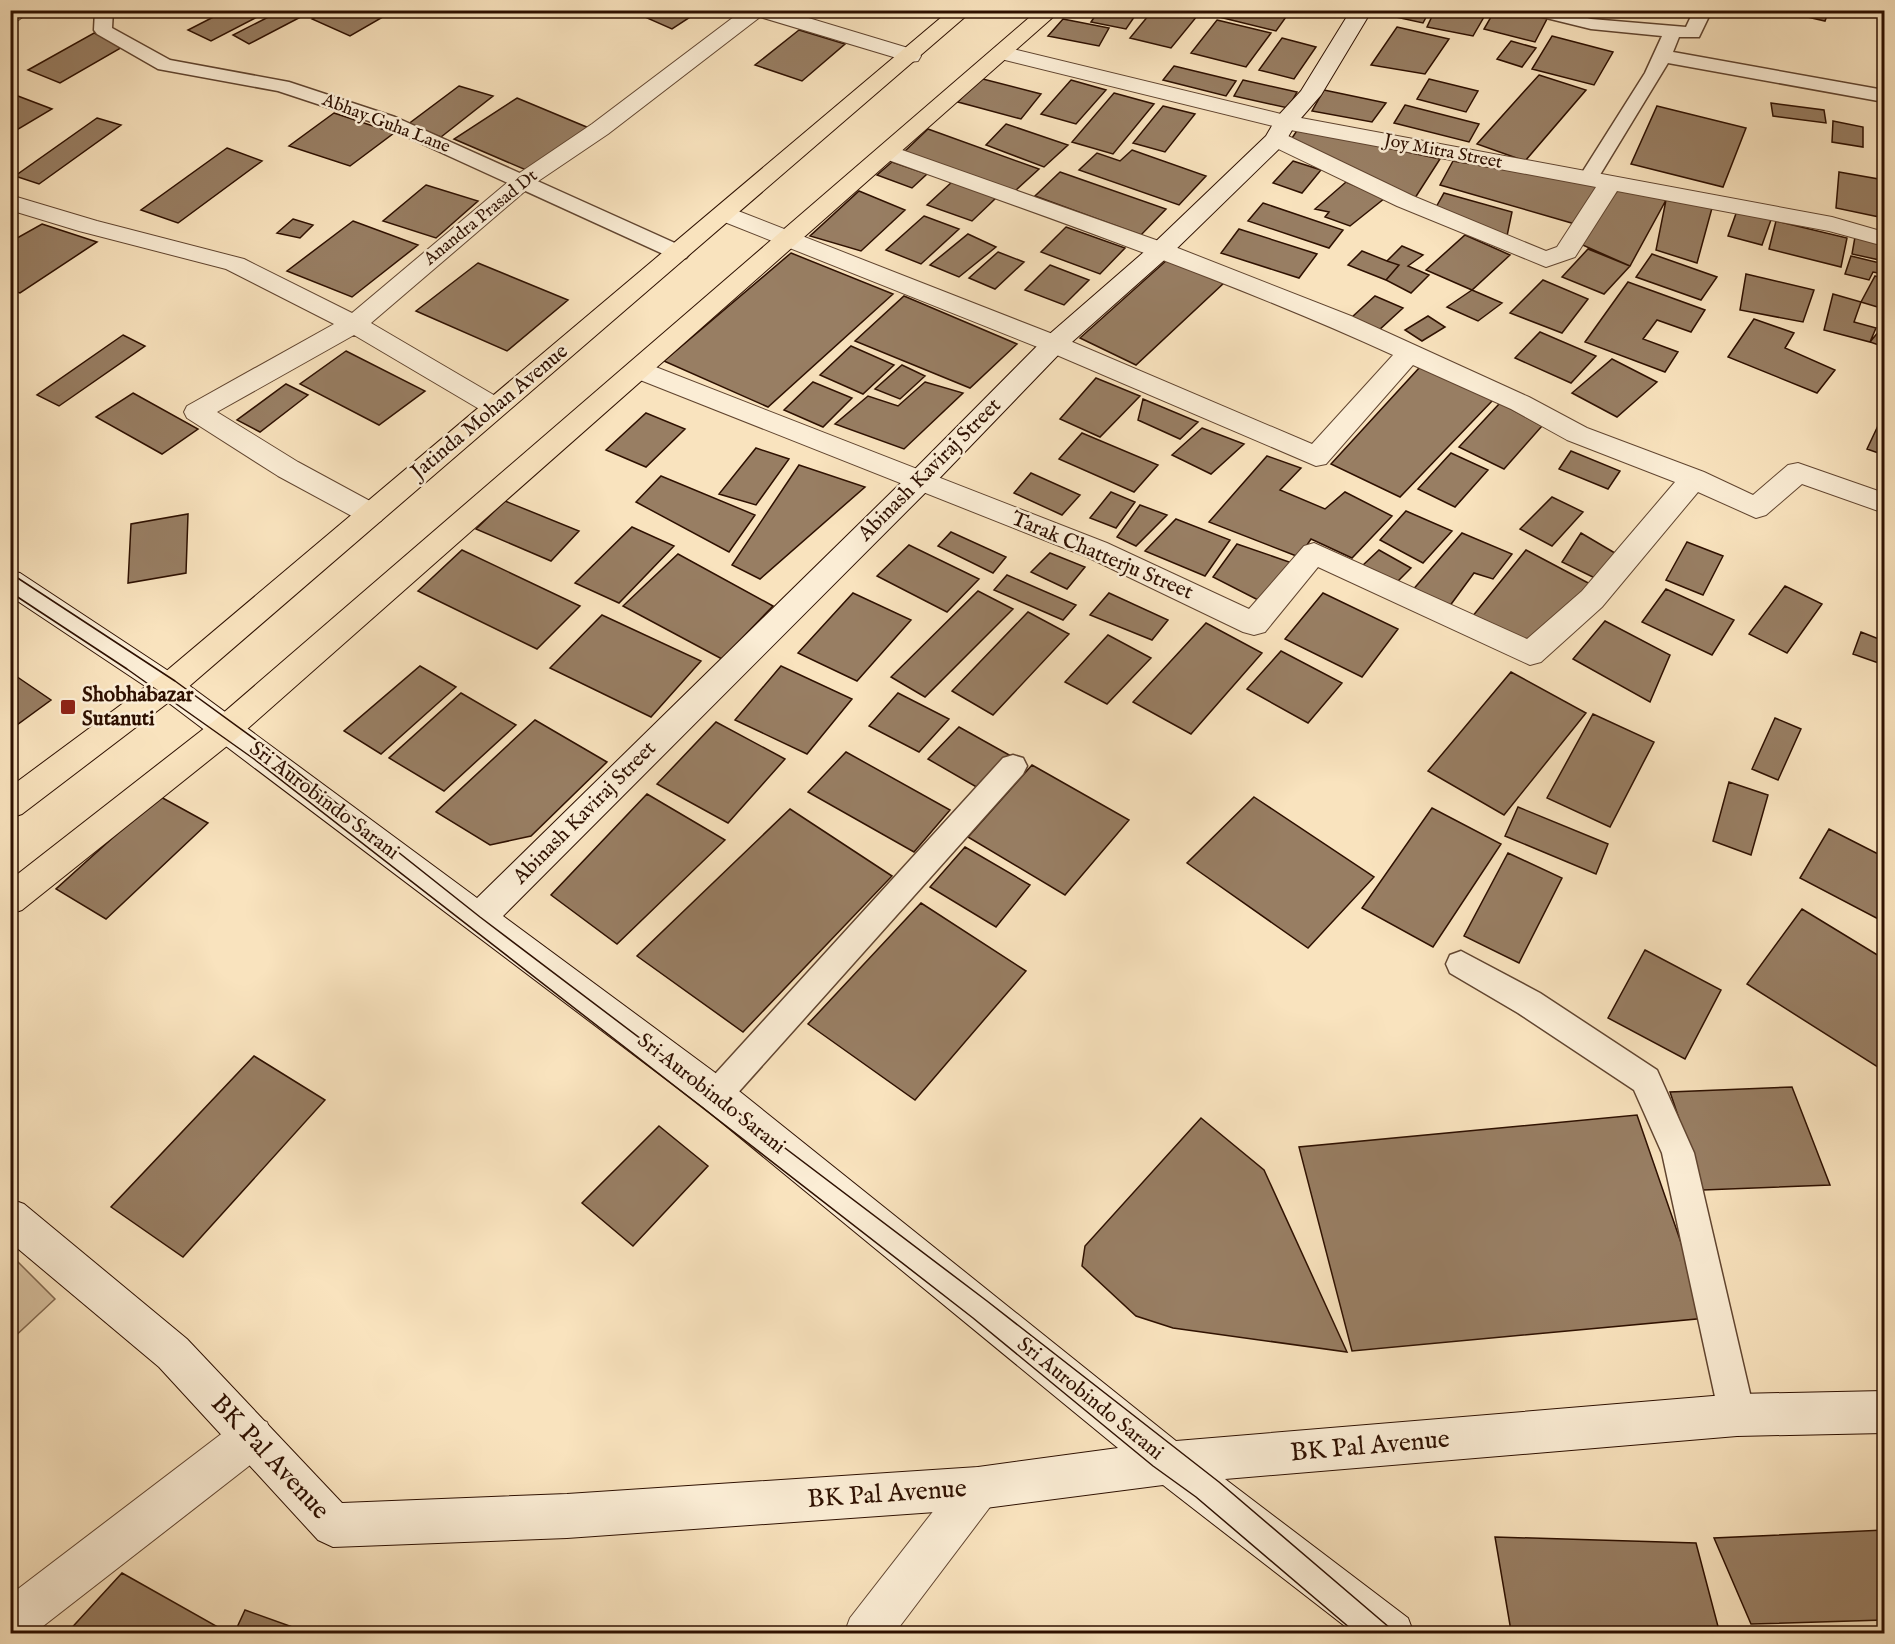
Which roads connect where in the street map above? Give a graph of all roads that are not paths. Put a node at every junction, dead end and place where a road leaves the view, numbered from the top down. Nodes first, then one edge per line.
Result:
1 (22, 10) edge
2 (104, 10) edge
3 (757, 10) edge
4 (963, 10) edge
5 (1052, 10) edge
6 (1362, 10) edge
7 (1536, 10) edge
8 (1703, 10) edge
9 (10, 17) edge
10 (1673, 31) junction
11 (1005, 53) junction
12 (910, 56) junction
13 (1662, 56) junction
14 (1884, 96) edge
15 (1280, 130) junction
16 (888, 152) junction
17 (523, 181) junction
18 (1599, 181) junction
19 (10, 202) edge
20 (725, 214) junction
21 (790, 238) junction
22 (1884, 239) edge
23 (1161, 250) junction
24 (679, 253) junction
25 (354, 324) junction
26 (1054, 344) junction
27 (1409, 352) junction
28 (639, 370) junction
29 (495, 407) junction
30 (1694, 479) junction
31 (920, 482) junction
32 (1884, 503) edge
33 (372, 514) junction
34 (10, 581) edge
35 (168, 686) junction
36 (226, 729) junction
37 (1013, 766) dead end
38 (10, 805) edge
39 (10, 900) edge
40 (480, 917) junction
41 (1461, 964) dead end
42 (716, 1095) junction
43 (10, 1217) edge
44 (1884, 1412) edge
45 (1737, 1414) junction
46 (252, 1437) junction
47 (1169, 1463) junction
48 (978, 1488) junction
49 (10, 1623) edge
50 (866, 1634) edge
51 (1392, 1634) edge

1 - 9 street
2 - 17 lane, Abhay Guha Lane
3 - 12 street
3 - 17 street, Anandra Prasad Dt
4 - 12 main road, Jatinda Mohan Avenue
5 - 11 main road
6 - 15 street, Abinash Kaviraj Street
7 - 10 lane
8 - 10 lane
10 - 13 lane
11 - 15 street, Joy Mitra Street
11 - 16 main road
12 - 20 main road, Jatinda Mohan Avenue
13 - 14 lane
13 - 18 lane
15 - 18 street, Joy Mitra Street
15 - 18 street
15 - 23 street, Abinash Kaviraj Street
16 - 21 main road
16 - 23 street
17 - 24 lane, Abhay Guha Lane
17 - 25 street, Anandra Prasad Dt
18 - 22 street, Joy Mitra Street
19 - 25 street
20 - 21 street
20 - 24 main road, Jatinda Mohan Avenue
21 - 26 street
21 - 28 main road
23 - 26 street, Abinash Kaviraj Street
23 - 27 street
24 - 29 main road, Jatinda Mohan Avenue
25 - 29 street
25 - 33 street, Anandra Prasad Dt
26 - 27 street
26 - 31 street, Abinash Kaviraj Street
27 - 30 street
28 - 31 street, Tarak Chatterju Street
28 - 36 main road
29 - 33 main road, Jatinda Mohan Avenue
30 - 31 street, Tarak Chatterju Street
30 - 32 street
31 - 40 street, Abinash Kaviraj Street
33 - 35 main road, Jatinda Mohan Avenue
34 - 35 street, Sri Aurobindo Sarani
35 - 36 street, Sri Aurobindo Sarani
35 - 38 main road, Jatinda Mohan Avenue
36 - 39 main road
36 - 40 street, Sri Aurobindo Sarani
37 - 42 lane
40 - 42 street, Sri Aurobindo Sarani
41 - 45 lane
42 - 47 street, Sri Aurobindo Sarani
43 - 46 street, BK Pal Avenue
44 - 45 street, BK Pal Avenue
45 - 47 street, BK Pal Avenue
46 - 48 street, BK Pal Avenue
46 - 49 street
47 - 48 street, BK Pal Avenue
47 - 51 street, Sri Aurobindo Sarani
48 - 50 street

